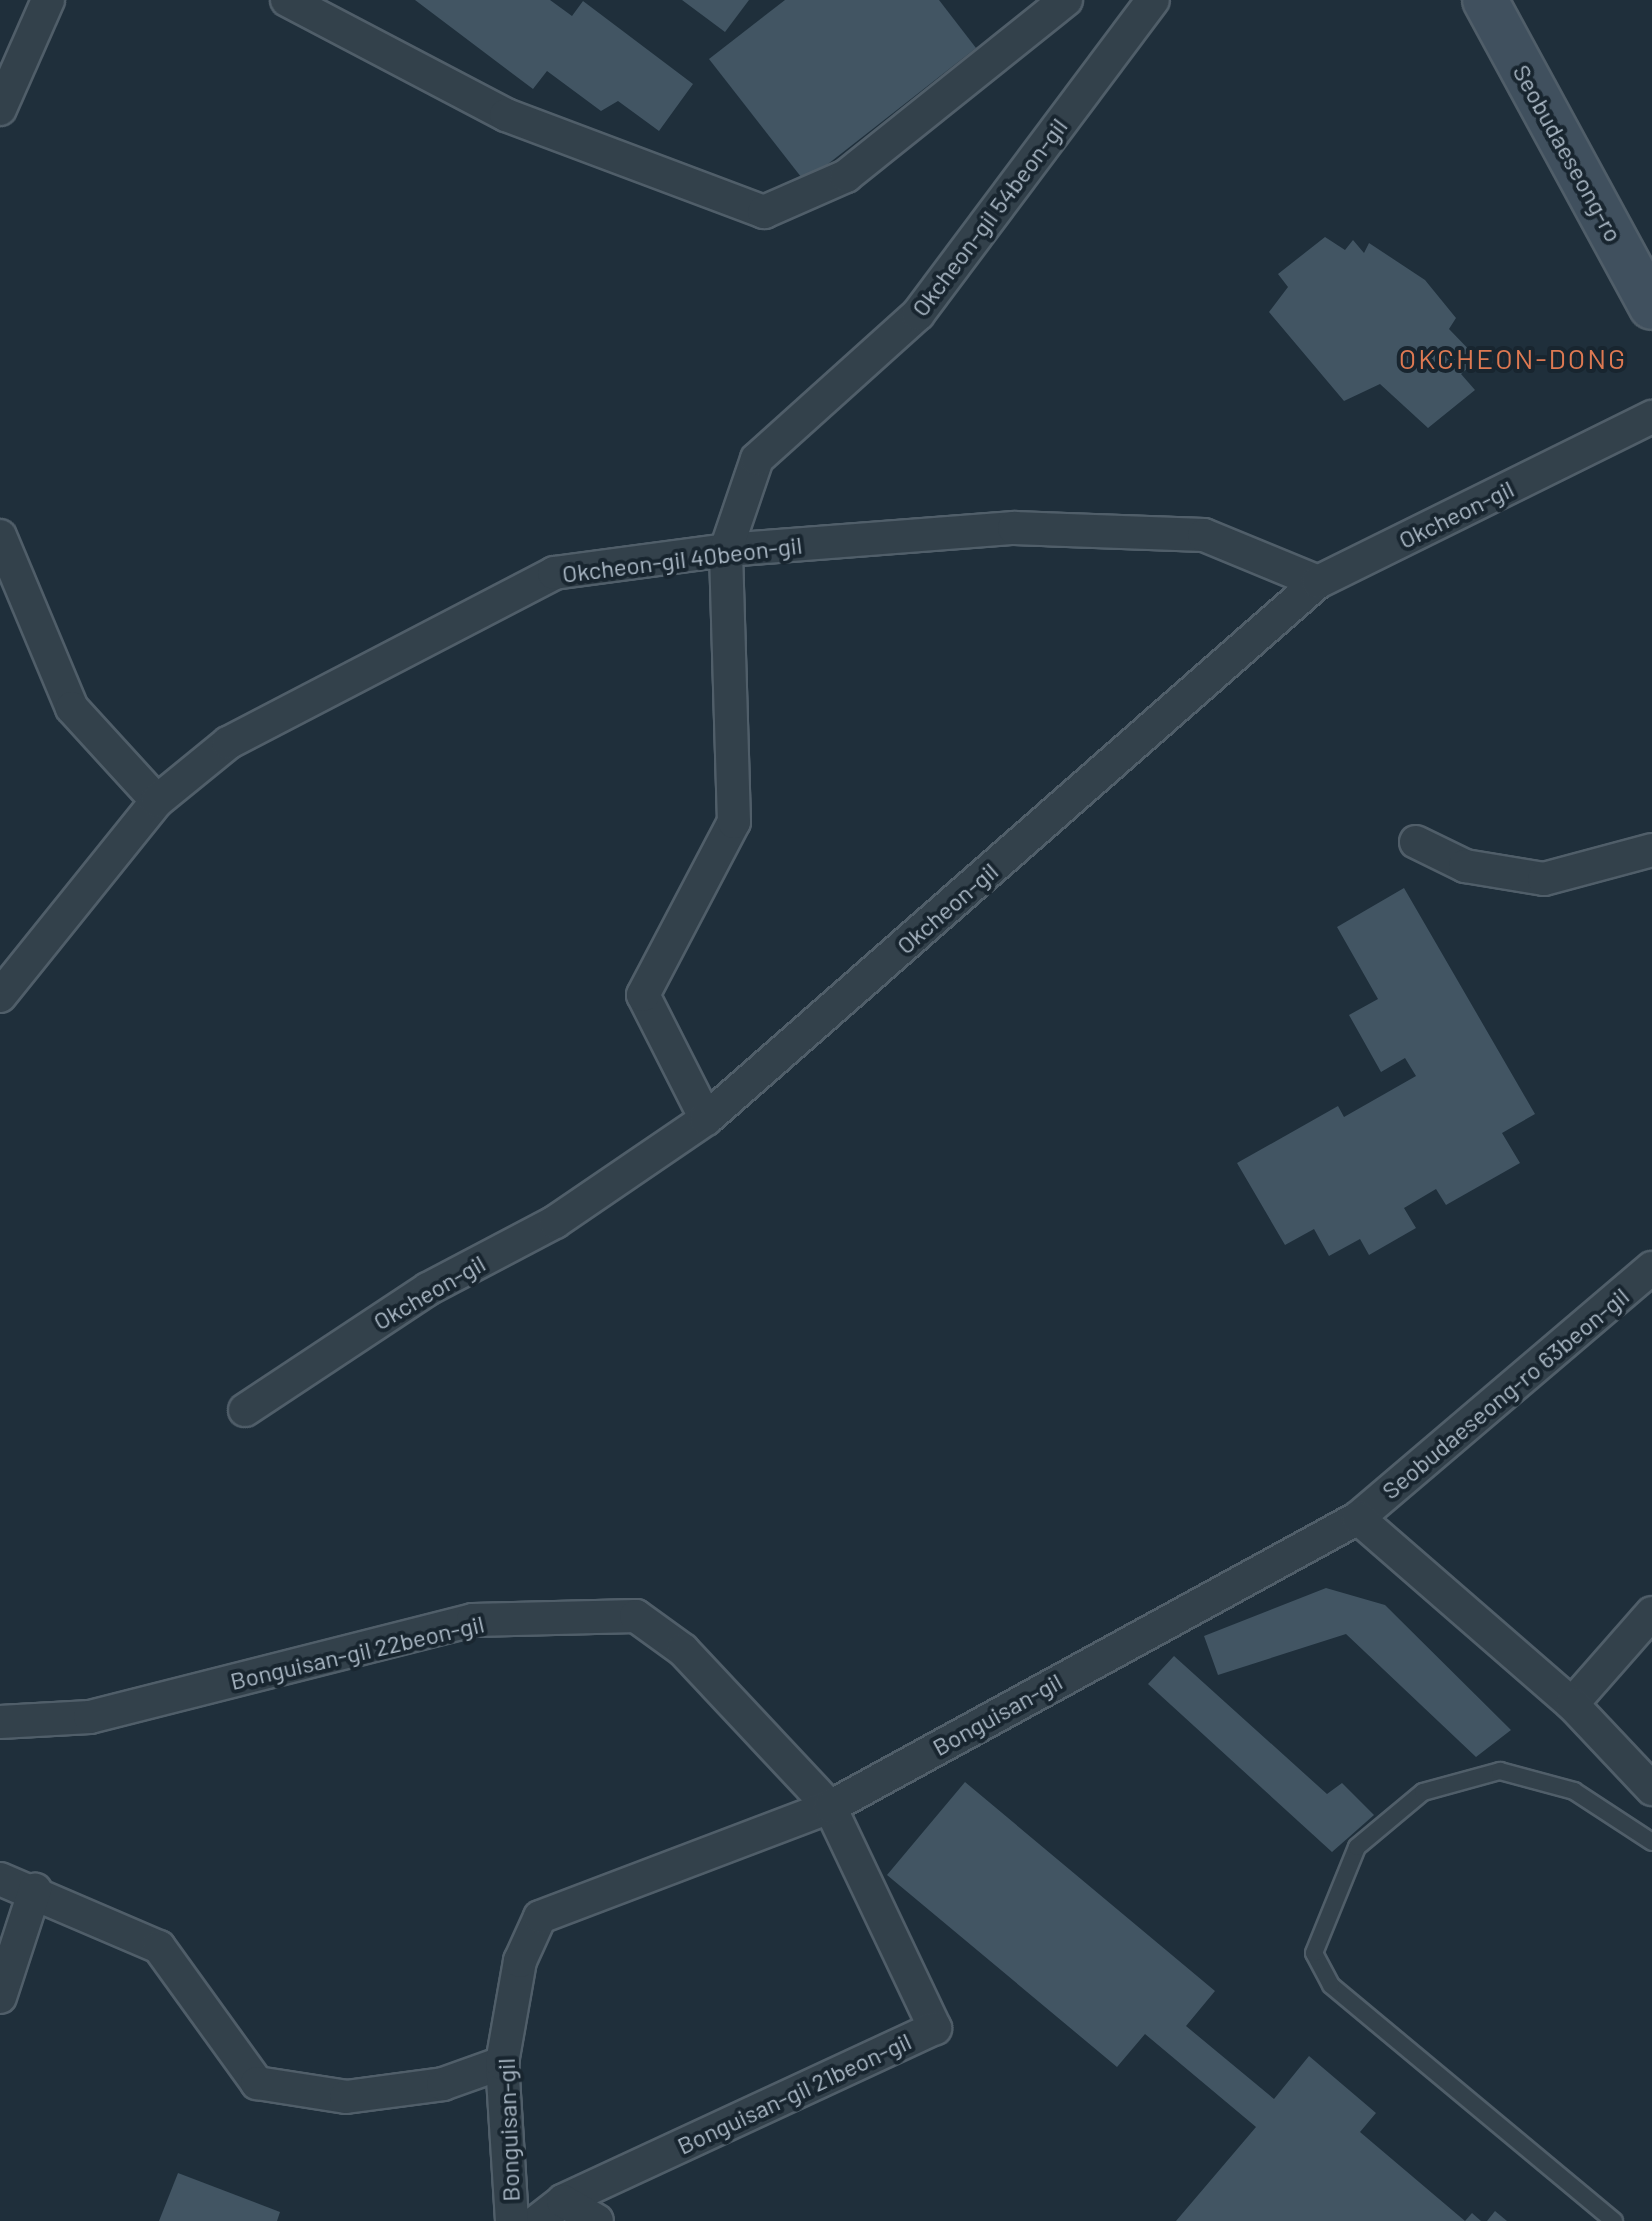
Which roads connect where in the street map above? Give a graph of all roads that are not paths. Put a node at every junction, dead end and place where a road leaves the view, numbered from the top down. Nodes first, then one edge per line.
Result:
1 (48, 0) edge
2 (287, 0) edge
3 (1066, 0) edge
4 (1153, 0) edge
5 (1485, 0) edge
6 (0, 109) edge
7 (1652, 307) edge
8 (1652, 417) edge
9 (0, 536) edge
10 (726, 550) junction
11 (1318, 582) junction
12 (157, 801) junction
13 (1416, 842) dead end
14 (1652, 850) edge
15 (0, 996) edge
16 (706, 1119) junction
17 (1652, 1268) edge
18 (245, 1410) dead end
19 (1358, 1518) junction
20 (1652, 1613) edge
21 (1572, 1704) junction
22 (0, 1722) edge
23 (1652, 1789) edge
24 (830, 1807) junction
25 (1652, 1842) edge
26 (0, 1879) edge
27 (35, 1890) junction
28 (0, 1997) edge
29 (502, 2063) junction
30 (563, 2201) junction
31 (512, 2221) edge
32 (537, 2221) edge
33 (597, 2221) edge
34 (1614, 2221) edge

1 - 6 street
2 - 3 street
4 - 10 street, Okcheon-gil 54beon-gil
5 - 7 street, Seobudaeseong-ro
8 - 11 street, Okcheon-gil
9 - 12 street
10 - 11 street, Okcheon-gil 40beon-gil
10 - 12 street, Okcheon-gil 40beon-gil
10 - 16 street, Okcheon-gil 54beon-gil
11 - 16 street, Okcheon-gil
12 - 15 street, Okcheon-gil 40beon-gil
13 - 14 street
16 - 18 street, Okcheon-gil
17 - 19 street, Seobudaeseong-ro 63beon-gil
19 - 21 street
19 - 24 street, Bonguisan-gil
20 - 21 street
21 - 23 street
22 - 24 street, Bonguisan-gil 22beon-gil
24 - 29 street, Bonguisan-gil
24 - 30 street, Bonguisan-gil 21beon-gil
25 - 34 lane
26 - 27 street
27 - 28 street
27 - 29 street
29 - 31 street, Bonguisan-gil
30 - 32 street, Bonguisan-gil 21beon-gil
30 - 33 street

